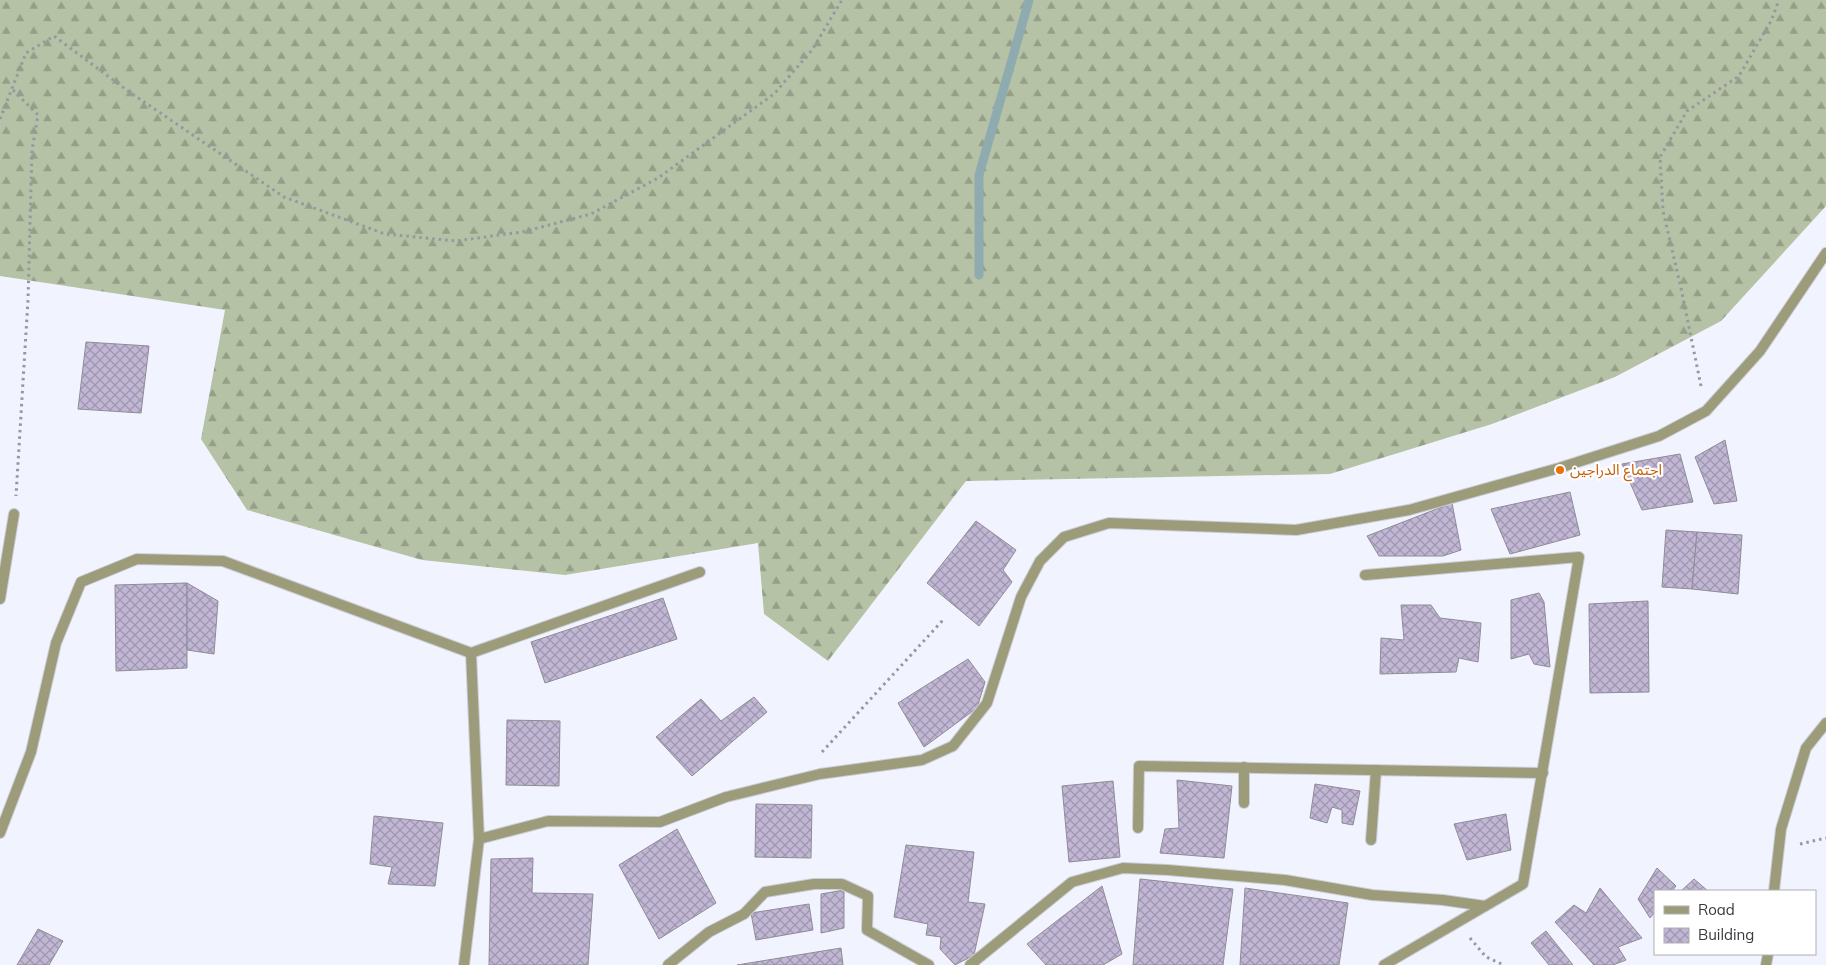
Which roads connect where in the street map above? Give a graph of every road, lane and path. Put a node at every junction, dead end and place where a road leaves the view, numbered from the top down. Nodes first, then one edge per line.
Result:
1 (842, 0) edge
2 (1779, 0) edge
3 (13, 90) junction
4 (0, 119) edge
5 (1826, 253) edge
6 (1706, 411) junction
7 (14, 514) joint
8 (700, 572) dead end
9 (1365, 575) dead end
10 (0, 599) edge
11 (944, 620) dead end
12 (471, 654) junction
13 (1826, 724) edge
14 (1244, 768) junction
15 (1376, 770) junction
16 (1543, 773) junction
17 (796, 780) junction
18 (1244, 803) dead end
19 (1138, 828) dead end
20 (0, 833) edge
21 (479, 839) junction
22 (1371, 840) dead end
23 (1774, 890) edge
24 (1485, 906) junction
25 (1456, 923) junction
26 (464, 965) edge
27 (668, 965) edge
28 (929, 965) edge
29 (970, 965) edge
30 (1384, 965) edge
31 (1504, 965) edge

1 - 3 path
2 - 6 path
3 - 4 path
3 - 7 path
5 - 6 street
6 - 17 street
7 - 10 street
8 - 12 street
9 - 16 street
11 - 17 path
12 - 20 street
12 - 21 street
13 - 23 street
14 - 15 street
14 - 18 street
14 - 19 street
15 - 16 street
15 - 22 street
16 - 24 street
17 - 21 street
21 - 26 street
24 - 25 street
24 - 29 street
25 - 30 street
25 - 31 path
27 - 28 street

